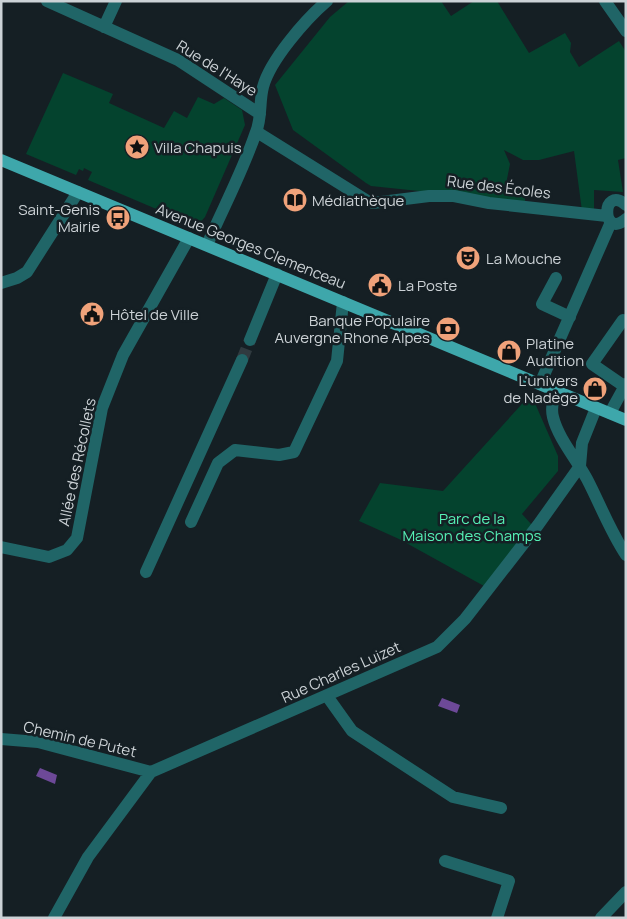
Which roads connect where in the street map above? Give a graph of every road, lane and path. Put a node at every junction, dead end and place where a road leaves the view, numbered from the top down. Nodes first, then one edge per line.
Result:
1 (47, 1) edge
2 (116, 1) edge
3 (327, 1) edge
4 (605, 1) edge
5 (104, 27) junction
6 (626, 31) edge
7 (260, 114) junction
8 (257, 132) junction
9 (1, 160) edge
10 (78, 192) junction
11 (626, 205) edge
12 (609, 219) junction
13 (626, 219) edge
14 (189, 238) junction
15 (206, 245) junction
16 (277, 274) junction
17 (556, 278) dead end
18 (1, 283) edge
19 (343, 302) junction
20 (570, 317) junction
21 (626, 321) edge
22 (250, 340) tunnel mouth
23 (242, 360) tunnel mouth
24 (540, 384) junction
25 (625, 385) edge
26 (556, 391) junction
27 (596, 408) junction
28 (610, 413) junction
29 (626, 420) edge
30 (580, 466) junction
31 (191, 522) dead end
32 (1, 547) edge
33 (626, 555) edge
34 (146, 572) dead end
35 (327, 696) junction
36 (1, 739) edge
37 (151, 772) junction
38 (501, 808) dead end
39 (445, 861) dead end
40 (626, 892) edge
41 (54, 918) edge
42 (498, 918) edge
43 (601, 918) edge

1 - 5 street, Rue de l'Haye
2 - 5 street
3 - 7 street
4 - 6 street
5 - 7 street, Rue de l'Haye
7 - 8 street
8 - 12 street, Rue des Écoles
8 - 15 street
9 - 10 main road, Avenue Georges Clemenceau
10 - 14 main road, Avenue Georges Clemenceau
10 - 18 street
11 - 12 street
12 - 13 street, Rue des Écoles
12 - 20 street
14 - 15 main road, Avenue Georges Clemenceau
14 - 32 street, Allée des Récollets
15 - 16 main road, Avenue Georges Clemenceau
16 - 19 main road, Avenue Georges Clemenceau
16 - 22 street
17 - 20 street
19 - 24 main road, Avenue Georges Clemenceau
19 - 31 street
20 - 24 street
21 - 25 street
23 - 34 street
24 - 26 main road, Avenue Georges Clemenceau
25 - 28 street
26 - 27 main road, Avenue Georges Clemenceau
26 - 30 street
27 - 28 main road, Avenue Georges Clemenceau
27 - 30 street, Rue Charles Luizet
28 - 29 main road, Avenue Georges Clemenceau
30 - 33 street
30 - 35 street, Rue Charles Luizet
35 - 37 street, Rue Charles Luizet
35 - 38 street
36 - 37 street, Chemin de Putet
37 - 41 street
39 - 42 street
40 - 43 street

